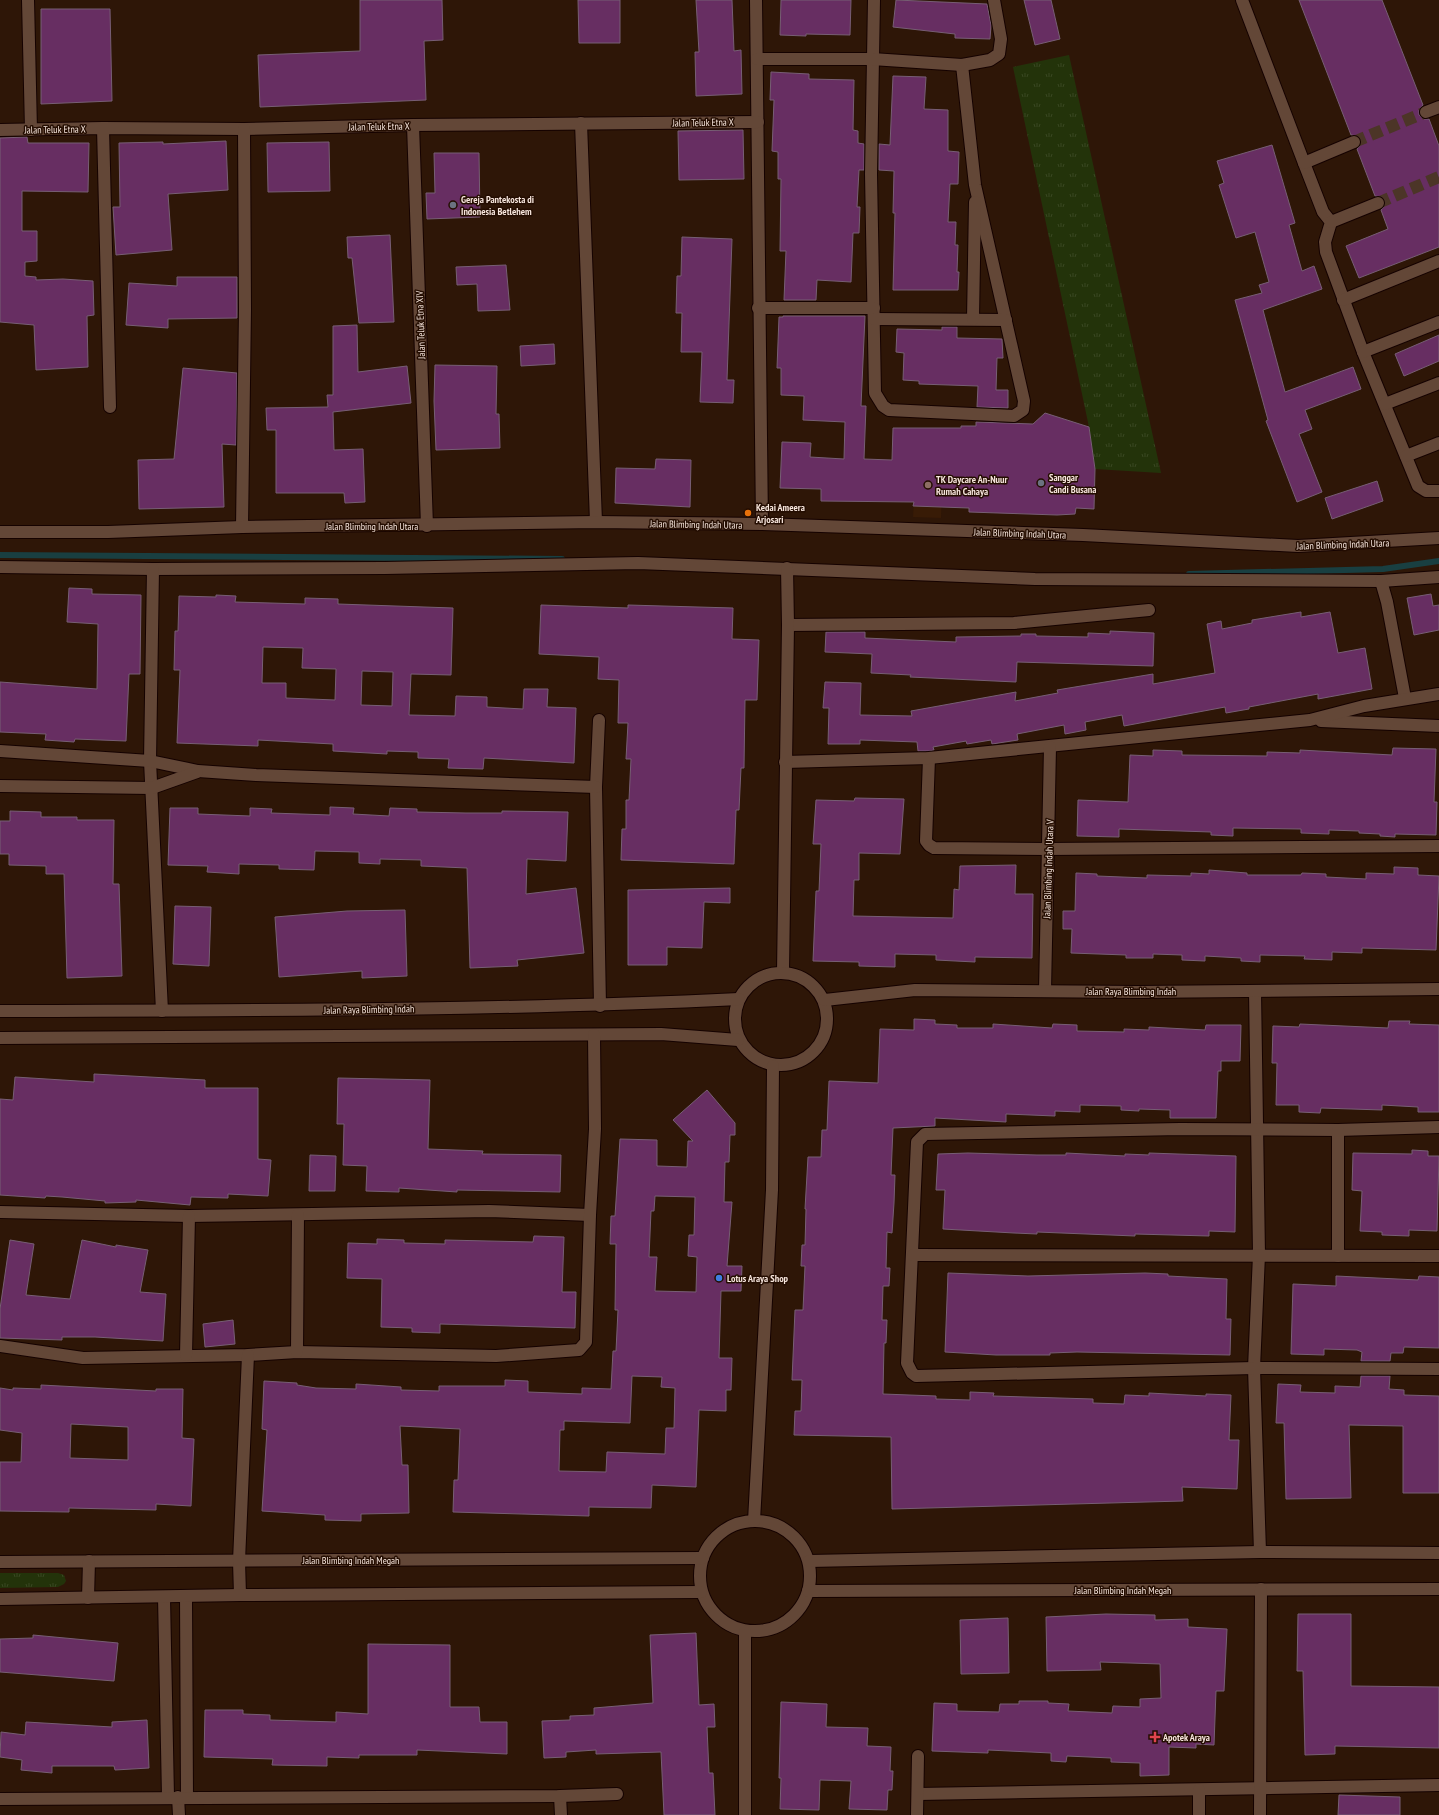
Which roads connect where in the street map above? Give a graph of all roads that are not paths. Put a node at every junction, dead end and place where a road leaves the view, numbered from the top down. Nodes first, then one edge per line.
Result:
1 (28, 0) edge
2 (756, 0) edge
3 (874, 0) edge
4 (994, 0) edge
5 (1242, 0) edge
6 (757, 59) junction
7 (872, 59) junction
8 (962, 64) junction
9 (1439, 107) edge
10 (1426, 112) tunnel mouth
11 (758, 122) junction
12 (581, 123) junction
13 (413, 125) junction
14 (103, 128) junction
15 (244, 129) junction
16 (0, 130) edge
17 (31, 130) junction
18 (1354, 142) tunnel mouth
19 (1304, 163) junction
20 (975, 186) junction
21 (1378, 203) tunnel mouth
22 (1331, 222) junction
23 (1439, 261) edge
24 (1343, 300) junction
25 (758, 308) junction
26 (874, 314) junction
27 (973, 319) junction
28 (1006, 320) junction
29 (1439, 322) edge
30 (1363, 352) junction
31 (1439, 383) edge
32 (1385, 404) junction
33 (110, 408) dead end
34 (1439, 443) edge
35 (1406, 456) junction
36 (1439, 491) edge
37 (596, 522) junction
38 (762, 524) junction
39 (427, 526) junction
40 (242, 527) junction
41 (0, 532) edge
42 (1439, 538) edge
43 (0, 567) edge
44 (787, 568) junction
45 (153, 569) junction
46 (1439, 577) edge
47 (1381, 581) junction
48 (1149, 610) dead end
49 (788, 625) junction
50 (1439, 694) edge
51 (1405, 698) junction
52 (599, 720) dead end
53 (1310, 720) junction
54 (1439, 726) edge
55 (1050, 747) junction
56 (0, 752) edge
57 (929, 758) junction
58 (150, 761) junction
59 (785, 762) junction
60 (198, 771) junction
61 (0, 786) edge
62 (596, 787) junction
63 (152, 788) junction
64 (1439, 846) edge
65 (1047, 849) junction
66 (783, 972) junction
67 (1439, 989) edge
68 (1044, 991) junction
69 (1255, 991) junction
70 (738, 999) junction
71 (825, 1000) junction
72 (600, 1006) junction
73 (0, 1011) edge
74 (162, 1011) junction
75 (594, 1035) junction
76 (0, 1038) edge
77 (738, 1040) junction
78 (772, 1066) junction
79 (1439, 1126) edge
80 (1257, 1129) junction
81 (1338, 1130) junction
82 (0, 1212) edge
83 (298, 1215) junction
84 (590, 1215) junction
85 (189, 1216) junction
86 (913, 1255) junction
87 (1259, 1255) junction
88 (1338, 1256) junction
89 (1439, 1256) edge
90 (0, 1346) edge
91 (297, 1352) junction
92 (186, 1355) junction
93 (248, 1355) junction
94 (1254, 1368) junction
95 (1439, 1369) edge
96 (754, 1521) junction
97 (1260, 1552) junction
98 (1439, 1553) edge
99 (702, 1558) junction
100 (89, 1561) junction
101 (240, 1561) junction
102 (809, 1561) junction
103 (0, 1562) edge
104 (1261, 1589) junction
105 (1439, 1589) edge
106 (701, 1592) junction
107 (808, 1592) junction
108 (240, 1595) junction
109 (164, 1596) junction
110 (186, 1596) junction
111 (88, 1598) junction
112 (0, 1599) edge
113 (745, 1631) junction
114 (918, 1756) dead end
115 (1439, 1785) edge
116 (1260, 1788) junction
117 (1200, 1790) junction
118 (617, 1794) dead end
119 (918, 1794) junction
120 (560, 1796) junction
121 (178, 1797) junction
122 (0, 1799) edge
123 (179, 1815) edge
124 (561, 1815) edge
125 (745, 1815) edge
126 (917, 1815) edge
127 (1199, 1815) edge
128 (1260, 1815) edge

1 - 17 street
2 - 6 street
3 - 7 street
4 - 8 street
5 - 19 street
6 - 7 street
6 - 11 street
7 - 8 street
7 - 26 street
8 - 20 street
9 - 10 street
11 - 12 street, Jalan Teluk Etna X
11 - 25 street
12 - 13 street, Jalan Teluk Etna X
12 - 37 street
13 - 15 street, Jalan Teluk Etna X
13 - 39 street, Jalan Teluk Etna XIV
14 - 15 street, Jalan Teluk Etna X
14 - 17 street, Jalan Teluk Etna X
14 - 33 street
15 - 40 street
16 - 17 street, Jalan Teluk Etna X
18 - 19 street
19 - 22 street
20 - 27 street
20 - 28 street
21 - 22 street
22 - 24 street
23 - 24 street
24 - 30 street
25 - 26 street
25 - 38 street
26 - 27 street
26 - 28 street
27 - 28 street
29 - 30 street
30 - 32 street
31 - 32 street
32 - 35 street
34 - 35 street
35 - 36 street
37 - 38 street, Jalan Blimbing Indah Utara
37 - 39 street, Jalan Blimbing Indah Utara
38 - 42 street, Jalan Blimbing Indah Utara
39 - 40 street, Jalan Blimbing Indah Utara
40 - 41 street, Jalan Blimbing Indah Utara
43 - 45 street
44 - 45 street
44 - 47 street
44 - 49 street
45 - 58 street
46 - 47 street
47 - 51 street
48 - 49 street
49 - 59 street
50 - 51 street
51 - 53 street
52 - 62 street
53 - 54 street
53 - 55 street
55 - 57 street
55 - 65 street, Jalan Blimbing Indah Utara V
56 - 58 street
57 - 59 street
57 - 65 street
58 - 60 street
58 - 63 street
59 - 66 street
60 - 62 street
60 - 63 street
61 - 63 street
62 - 72 street
63 - 74 street
64 - 65 street
65 - 68 street, Jalan Blimbing Indah Utara V
66 - 70 street
66 - 71 street
67 - 69 street, Jalan Raya Blimbing Indah
68 - 69 street, Jalan Raya Blimbing Indah
68 - 71 street, Jalan Raya Blimbing Indah
69 - 80 street
70 - 72 street, Jalan Raya Blimbing Indah
70 - 77 street
71 - 78 street
72 - 74 street, Jalan Raya Blimbing Indah
73 - 74 street, Jalan Raya Blimbing Indah
75 - 76 street
75 - 77 street
75 - 84 street
77 - 78 street
78 - 96 street
79 - 81 street
80 - 81 street
80 - 86 street
80 - 87 street
81 - 88 street
82 - 85 street
83 - 84 street
83 - 85 street
83 - 91 street
84 - 91 street
85 - 92 street
86 - 87 street
86 - 94 street
87 - 88 street
87 - 94 street
88 - 89 street
90 - 92 street
91 - 93 street
92 - 93 street
93 - 101 street
94 - 95 street
94 - 97 street
96 - 99 street
96 - 102 street
97 - 98 street
97 - 102 street
99 - 101 street, Jalan Blimbing Indah Megah
99 - 106 street
100 - 101 street, Jalan Blimbing Indah Megah
100 - 103 street, Jalan Blimbing Indah Megah
100 - 111 street
101 - 108 street
102 - 107 street
104 - 105 street, Jalan Blimbing Indah Megah
104 - 107 street, Jalan Blimbing Indah Megah
104 - 116 street
106 - 108 street
106 - 113 street
107 - 113 street
108 - 110 street
109 - 110 street
109 - 111 street
109 - 121 street
110 - 121 street
111 - 112 street
113 - 125 street
114 - 119 street
115 - 116 street
116 - 117 street
116 - 128 street
117 - 119 street
117 - 127 street
118 - 120 street
119 - 126 street
120 - 121 street
120 - 124 street
121 - 122 street
121 - 123 street

